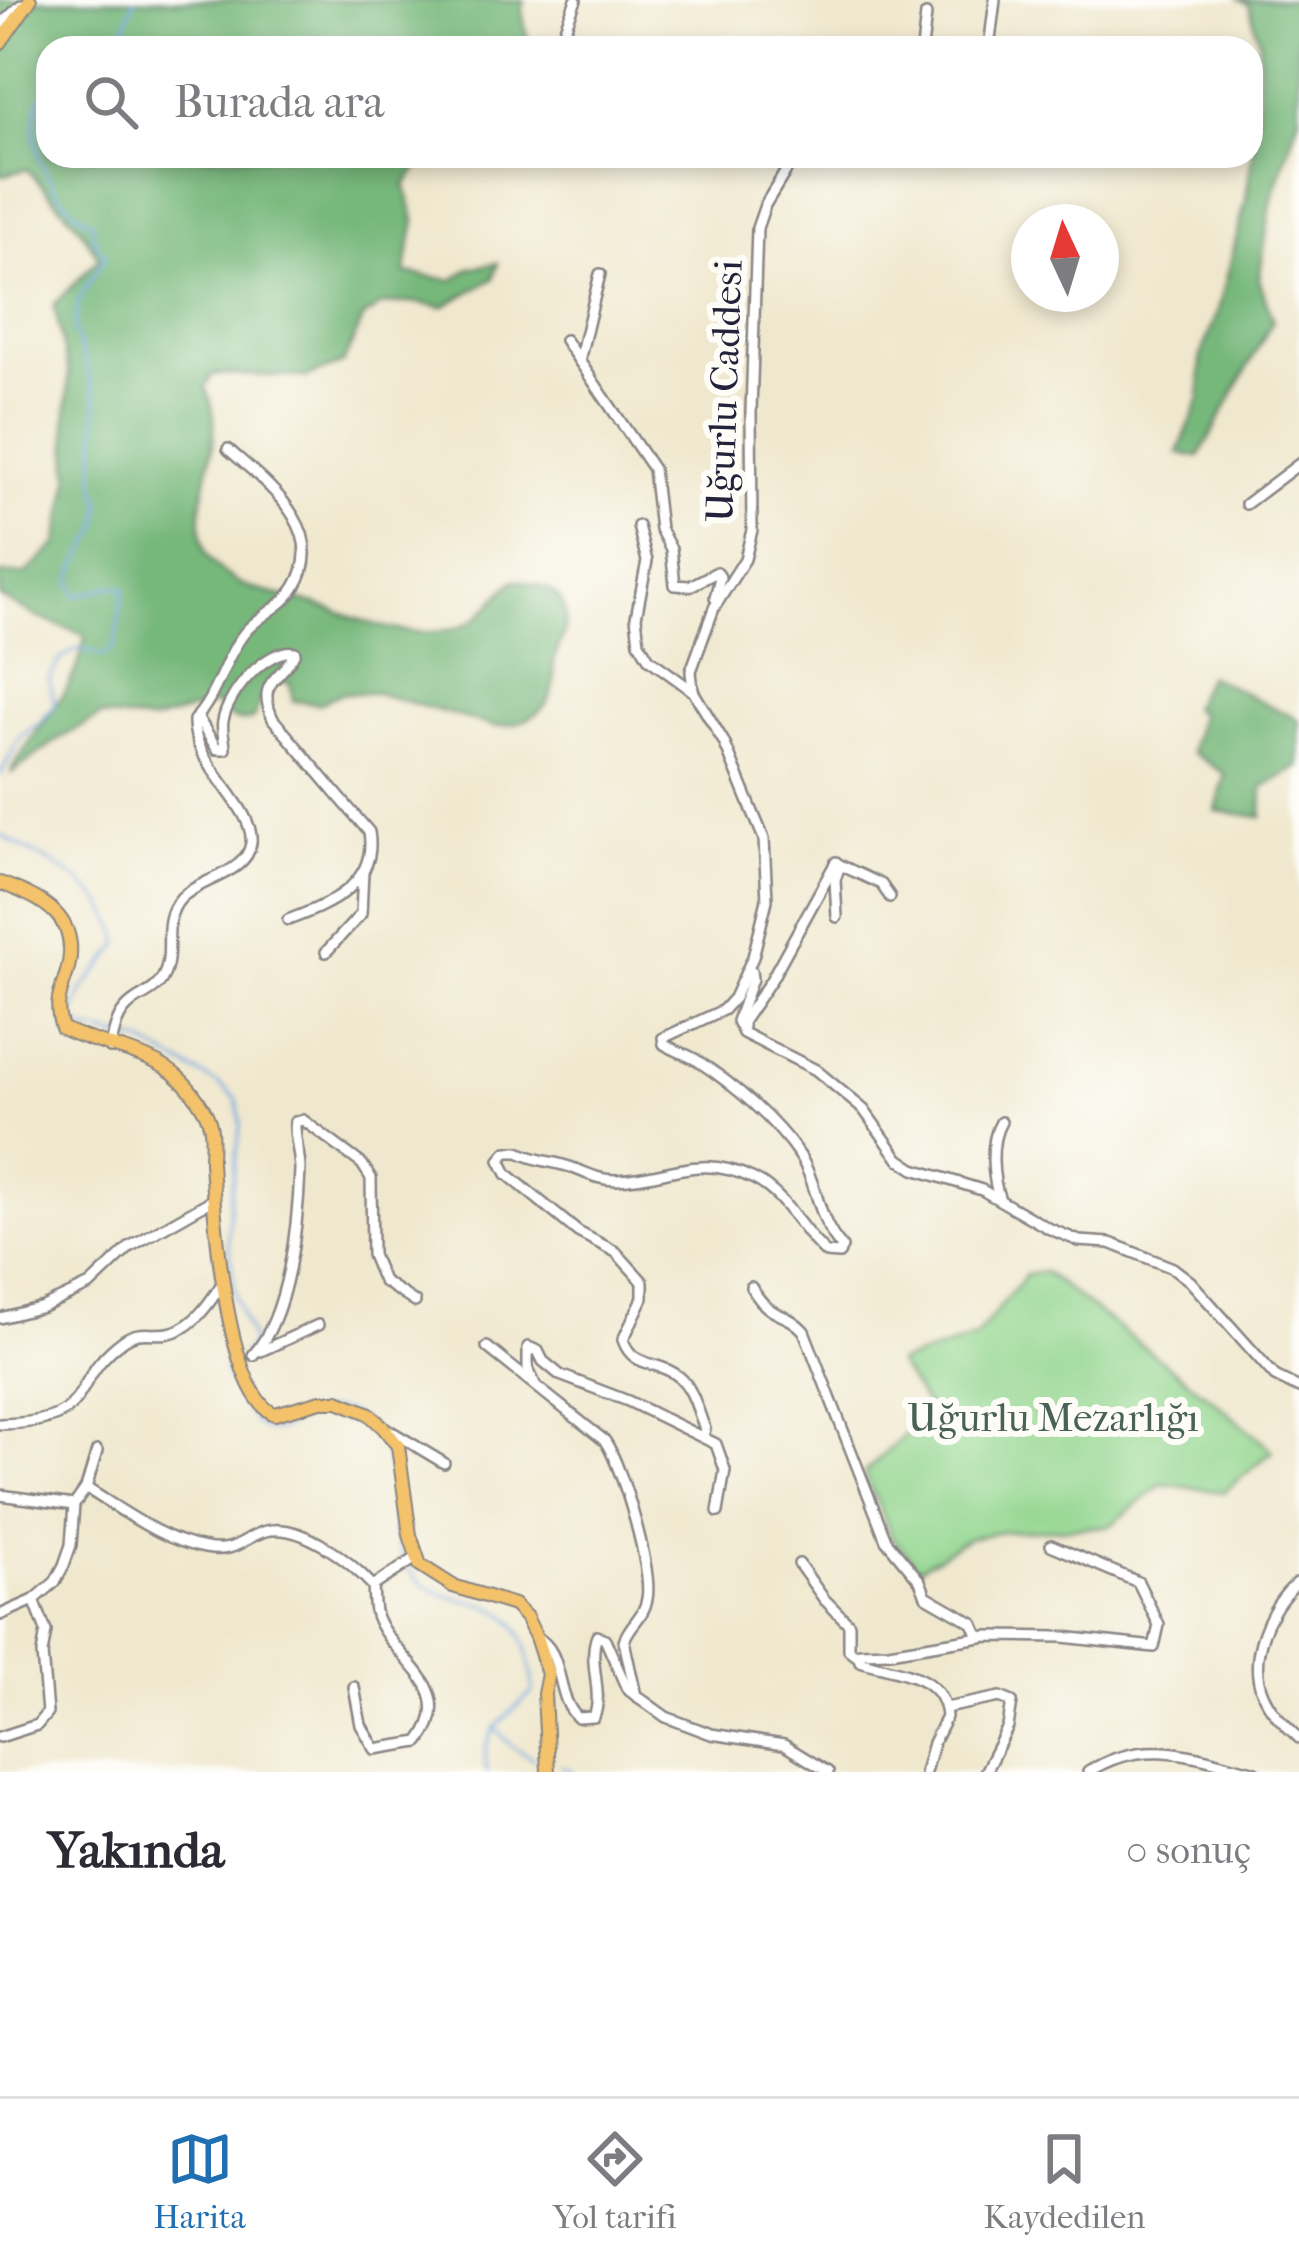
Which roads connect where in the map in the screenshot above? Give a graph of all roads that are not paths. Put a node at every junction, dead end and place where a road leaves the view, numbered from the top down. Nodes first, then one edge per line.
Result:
1 (28, 0) edge
2 (576, 0) edge
3 (995, 0) edge
4 (926, 15) dead end
5 (0, 26) edge
6 (565, 36) edge
7 (923, 36) edge
8 (990, 36) edge
9 (0, 43) edge
10 (788, 168) edge
11 (600, 274) dead end
12 (565, 340) dead end
13 (579, 361) junction
14 (228, 449) dead end
15 (1299, 464) edge
16 (1246, 504) dead end
17 (638, 526) dead end
18 (716, 603) junction
19 (692, 691) junction
20 (198, 718) junction
21 (840, 865) junction
22 (363, 867) junction
23 (0, 883) edge
24 (890, 897) dead end
25 (837, 917) dead end
26 (288, 920) dead end
27 (326, 952) dead end
28 (750, 965) junction
29 (743, 1033) junction
30 (111, 1044) junction
31 (1001, 1122) dead end
32 (214, 1199) junction
33 (1000, 1200) junction
34 (223, 1282) junction
35 (752, 1287) dead end
36 (415, 1302) dead end
37 (0, 1318) edge
38 (317, 1325) dead end
39 (487, 1347) dead end
40 (244, 1355) junction
41 (1299, 1388) edge
42 (537, 1389) junction
43 (0, 1424) edge
44 (385, 1428) junction
45 (703, 1436) junction
46 (97, 1450) dead end
47 (444, 1463) dead end
48 (86, 1489) junction
49 (0, 1495) edge
50 (74, 1505) junction
51 (718, 1512) dead end
52 (1051, 1545) dead end
53 (413, 1560) junction
54 (799, 1564) dead end
55 (373, 1586) junction
56 (1299, 1586) edge
57 (34, 1600) junction
58 (0, 1616) edge
59 (536, 1637) junction
60 (979, 1637) junction
61 (858, 1657) junction
62 (354, 1687) dead end
63 (636, 1696) junction
64 (946, 1708) junction
65 (0, 1737) edge
66 (1299, 1738) edge
67 (548, 1772) edge
68 (829, 1772) edge
69 (926, 1772) edge
70 (985, 1772) edge
71 (1088, 1772) edge
72 (1256, 1772) edge

1 - 5 street
1 - 9 main road
2 - 6 street
3 - 8 street
4 - 7 street
10 - 18 street, Uğurlu Caddesi
11 - 13 street
12 - 13 street
13 - 18 street
14 - 20 street
15 - 16 street
17 - 19 street
18 - 19 street, Uğurlu Caddesi
19 - 28 street
20 - 22 street
20 - 30 street
21 - 24 street
21 - 25 street
21 - 29 street
22 - 26 street
22 - 27 street
23 - 30 main road
28 - 29 street
28 - 45 street
29 - 33 street
30 - 32 main road
31 - 33 street
32 - 34 main road
32 - 37 street
33 - 41 street
34 - 40 main road
34 - 43 street
35 - 60 street
36 - 40 street
38 - 40 street
39 - 42 street
40 - 44 main road
42 - 45 street
42 - 63 street
44 - 47 street
44 - 53 main road
45 - 51 street
46 - 48 street
48 - 50 street
48 - 55 street
49 - 50 street
50 - 57 street
52 - 60 street
53 - 55 street
53 - 59 main road
54 - 61 street
55 - 62 street
56 - 66 street
57 - 58 street
57 - 65 street
59 - 63 street
59 - 67 main road
60 - 61 street
61 - 64 street
63 - 68 street
64 - 69 street
64 - 70 street
71 - 72 street

